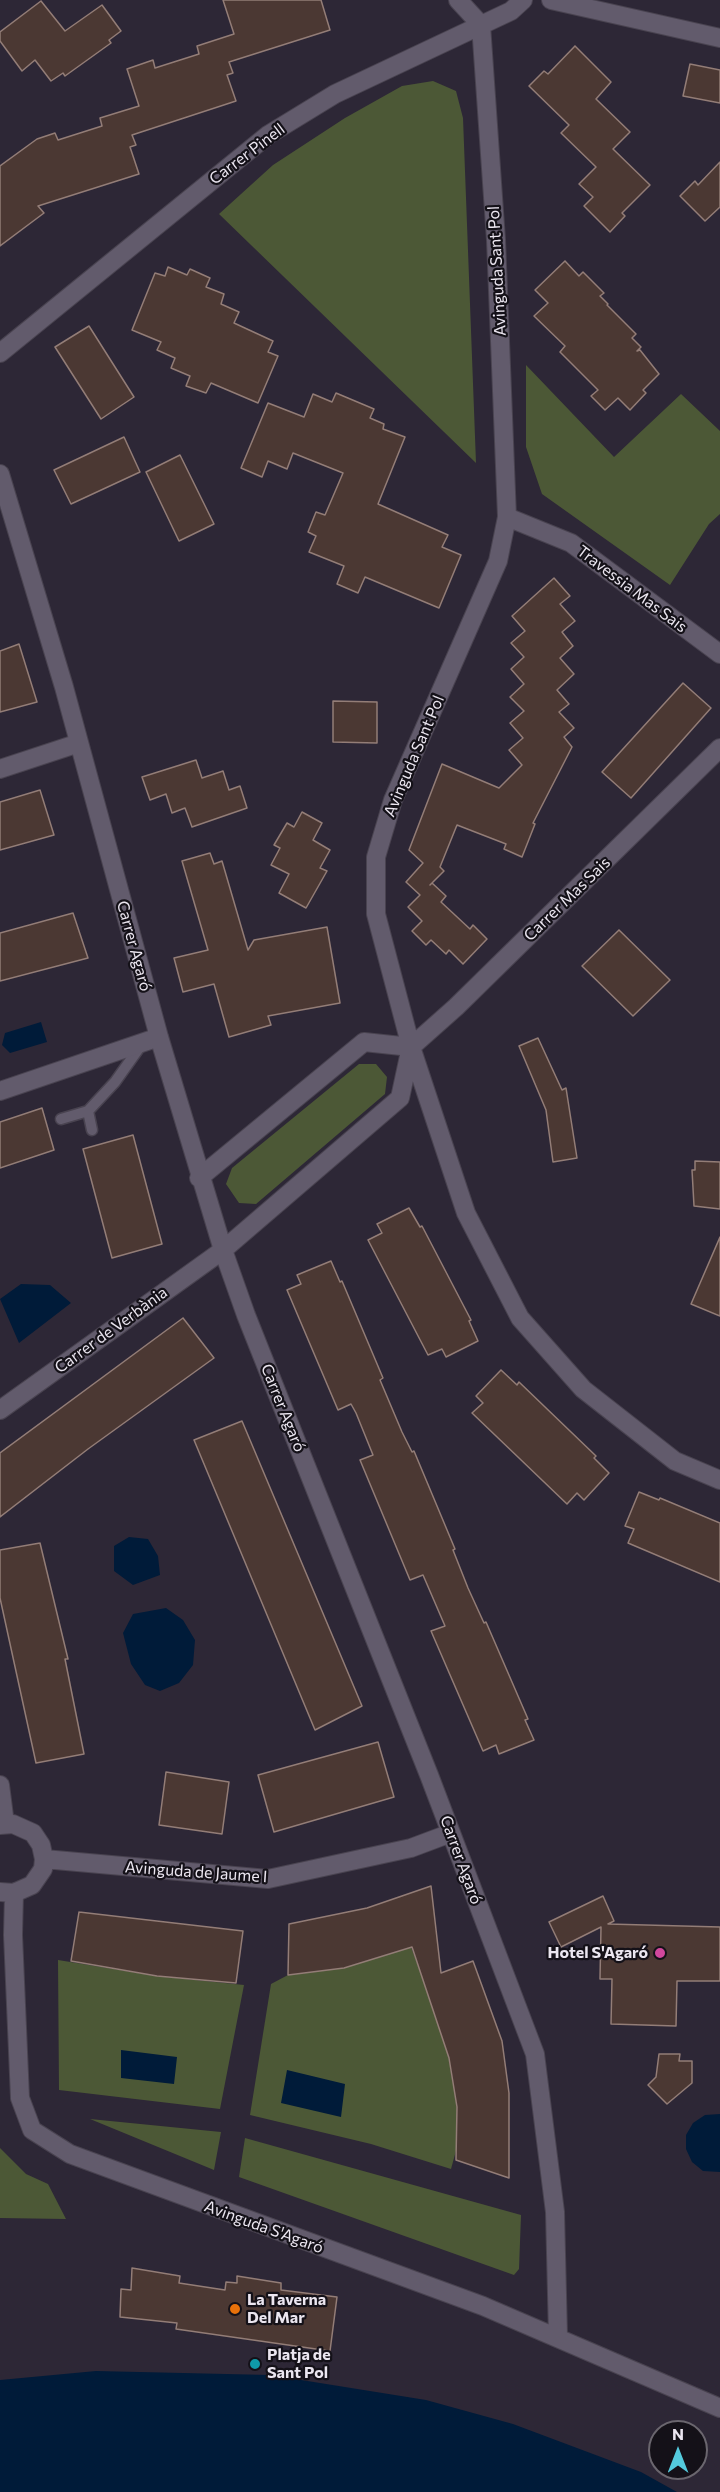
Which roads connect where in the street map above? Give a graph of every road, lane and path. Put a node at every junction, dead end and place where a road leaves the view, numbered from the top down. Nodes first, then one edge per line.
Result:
1 (458, 0) edge
2 (523, 0) edge
3 (551, 0) edge
4 (481, 25) junction
5 (720, 38) edge
6 (0, 353) edge
7 (0, 474) edge
8 (507, 517) junction
9 (720, 654) edge
10 (79, 743) junction
11 (720, 748) edge
12 (0, 769) edge
13 (150, 1040) junction
14 (411, 1047) junction
15 (0, 1091) edge
16 (88, 1111) junction
17 (61, 1119) dead end
18 (92, 1130) dead end
19 (199, 1178) junction
20 (223, 1250) junction
21 (0, 1410) edge
22 (720, 1480) edge
23 (0, 1785) edge
24 (3, 1825) edge
25 (451, 1833) junction
26 (44, 1859) junction
27 (7, 1892) edge
28 (558, 2336) junction
29 (720, 2408) edge

1 - 4 street
2 - 4 street, Carrer Pinell
3 - 5 street
4 - 6 street, Carrer Pinell
4 - 8 street, Avinguda Sant Pol
7 - 10 street, Carrer Agaró
8 - 9 street, Travessia Mas Sais
8 - 14 street, Avinguda Sant Pol
10 - 12 street
10 - 13 street, Carrer Agaró
11 - 14 street, Carrer Mas Sais
13 - 15 street
13 - 16 lane
13 - 19 street, Carrer Agaró
14 - 19 street
14 - 20 street
14 - 22 street, Avinguda Sant Pol
16 - 17 lane
16 - 18 lane
19 - 20 street, Carrer Agaró
20 - 21 street, Carrer de Verbània
20 - 25 street, Carrer Agaró
23 - 24 street
24 - 26 street
25 - 26 street, Avinguda de Jaume I
25 - 28 street, Carrer Agaró
26 - 27 street
27 - 28 street, Avinguda S'Agaró
28 - 29 street, Avinguda S'Agaró

